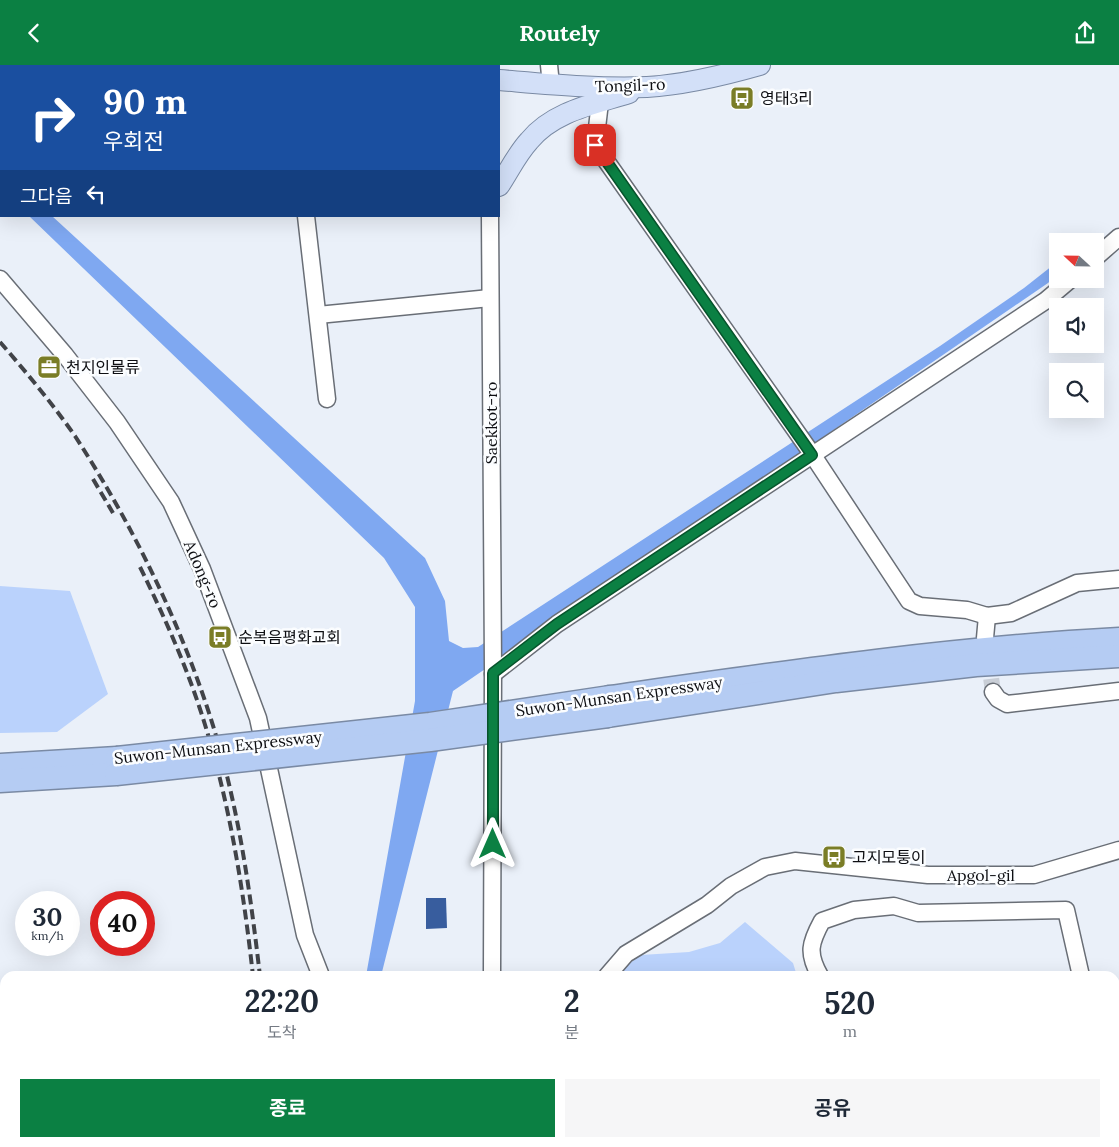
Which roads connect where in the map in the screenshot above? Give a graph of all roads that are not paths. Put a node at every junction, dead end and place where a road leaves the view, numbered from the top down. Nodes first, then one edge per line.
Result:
1 (760, 65) edge
2 (550, 75) edge
3 (500, 80) edge
4 (649, 87) junction
5 (600, 102) junction
6 (500, 184) edge
7 (306, 217) edge
8 (490, 217) edge
9 (1119, 237) edge
10 (1104, 250) edge
11 (0, 279) edge
12 (1060, 288) edge
13 (490, 298) junction
14 (318, 315) junction
15 (327, 399) dead end
16 (811, 453) junction
17 (1119, 579) edge
18 (987, 616) junction
19 (985, 638) tunnel mouth
20 (1119, 639) edge
21 (1119, 656) edge
22 (493, 671) junction
23 (1119, 691) edge
24 (993, 692) dead end
25 (609, 706) junction
26 (0, 765) edge
27 (116, 766) junction
28 (0, 781) edge
29 (1119, 850) edge
30 (319, 971) edge
31 (492, 971) edge
32 (611, 971) edge
33 (817, 971) edge
34 (1080, 971) edge

1 - 4 main road, Tongil-ro
2 - 3 main road, Tongil-ro
2 - 4 main road, Tongil-ro
4 - 5 main road
5 - 6 main road
5 - 16 street
7 - 14 street
8 - 13 street, Saekkot-ro
9 - 10 street
11 - 30 street, Adong-ro
12 - 16 street
13 - 14 street
13 - 22 street, Saekkot-ro
14 - 15 street
16 - 18 street
16 - 22 street
17 - 18 street
18 - 19 street
20 - 25 highway, Suwon-Munsan Expressway
21 - 25 highway, Suwon-Munsan Expressway
22 - 31 street
23 - 24 street
25 - 27 highway, Suwon-Munsan Expressway, bridge
26 - 27 highway, Suwon-Munsan Expressway
27 - 28 highway, Suwon-Munsan Expressway
29 - 32 street, Apgol-gil
33 - 34 street

